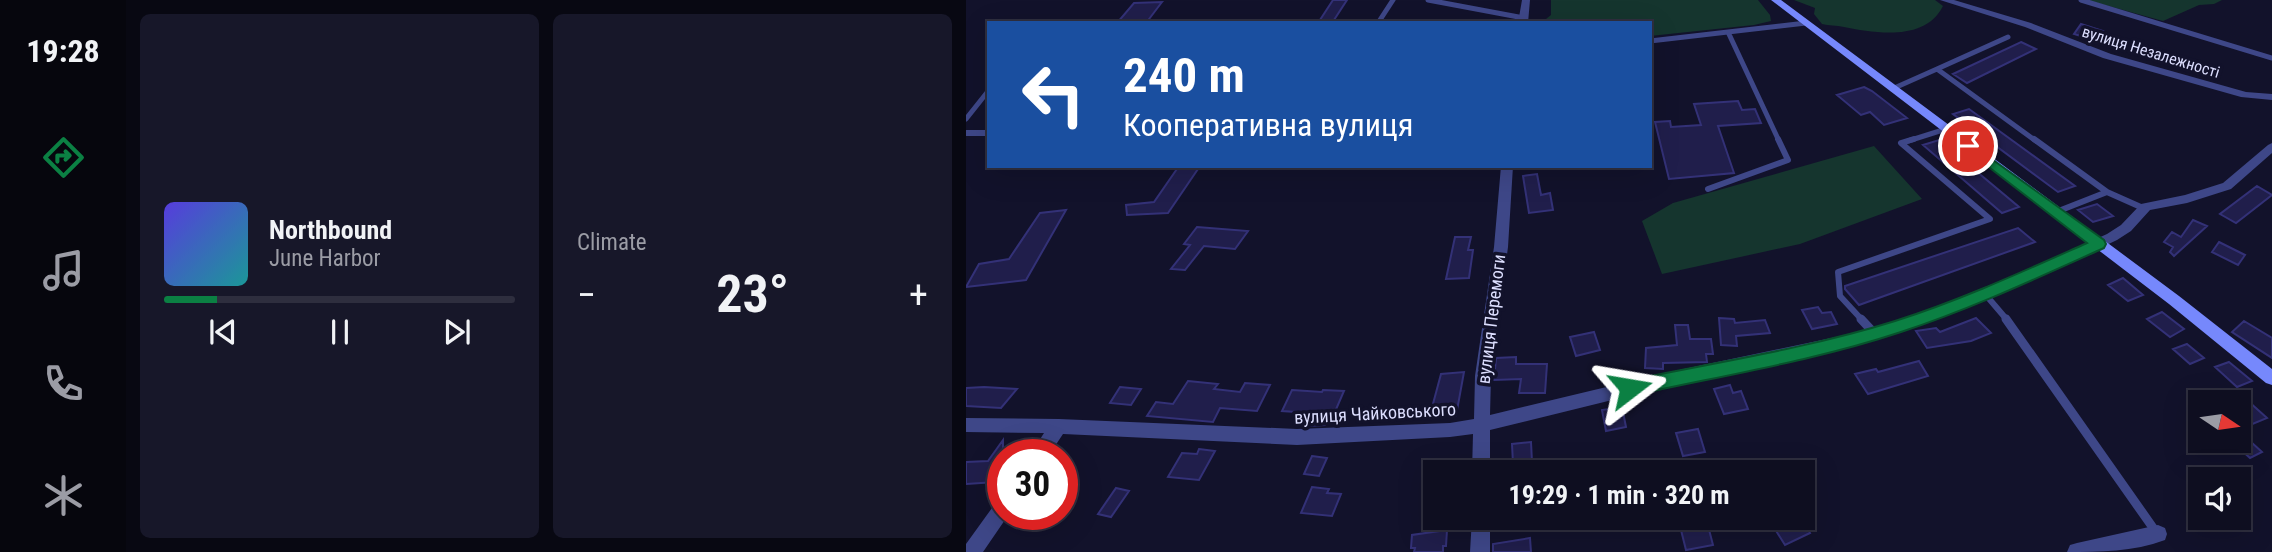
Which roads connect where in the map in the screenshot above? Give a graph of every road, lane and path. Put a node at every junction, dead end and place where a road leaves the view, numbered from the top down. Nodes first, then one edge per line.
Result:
1 (1393, 0) edge
2 (1428, 0) edge
3 (1526, 0) edge
4 (1775, 0) edge
5 (1944, 0) edge
6 (2081, 0) edge
7 (1524, 20) edge
8 (1379, 21) edge
9 (1806, 23) junction
10 (1728, 32) junction
11 (2008, 37) dead end
12 (1652, 41) edge
13 (2272, 58) edge
14 (1937, 69) junction
15 (1892, 89) junction
16 (987, 93) edge
17 (2245, 95) junction
18 (2272, 97) edge
19 (2272, 106) edge
20 (966, 119) edge
21 (1946, 129) junction
22 (966, 133) edge
23 (987, 133) edge
24 (2272, 147) edge
25 (1507, 168) edge
26 (1708, 189) dead end
27 (2107, 192) junction
28 (2143, 208) junction
29 (2056, 212) junction
30 (2098, 244) junction
31 (1985, 294) junction
32 (1874, 333) junction
33 (2272, 378) edge
34 (966, 425) edge
35 (1480, 425) junction
36 (1059, 426) junction
37 (1050, 439) edge
38 (1480, 460) edge
39 (987, 530) edge
40 (1480, 530) edge
41 (2158, 534) joint
42 (972, 552) edge
43 (1480, 552) edge
44 (2077, 552) edge

1 - 8 lane
2 - 7 lane
3 - 7 street
4 - 9 street
5 - 17 street, вулиця Незалежності
6 - 13 lane
9 - 10 lane
9 - 15 street
10 - 12 lane
10 - 26 lane
11 - 14 lane
14 - 15 lane
14 - 27 lane
15 - 21 street
16 - 20 lane
17 - 18 street, вулиця Незалежності
17 - 19 street
21 - 29 street
21 - 32 lane
22 - 23 street
24 - 28 street
25 - 35 street, вулиця Перемоги
27 - 28 lane
27 - 29 lane
28 - 30 street, вулиця Чайковського
29 - 30 street
30 - 31 street, вулиця Чайковського
30 - 33 street
31 - 32 street, вулиця Чайковського
31 - 41 lane
32 - 35 street, вулиця Чайковського
34 - 36 street, вулиця Чайковського
35 - 36 street, вулиця Чайковського
35 - 38 street, вулиця Перемоги
36 - 37 street
39 - 42 street
40 - 43 street
41 - 44 street

